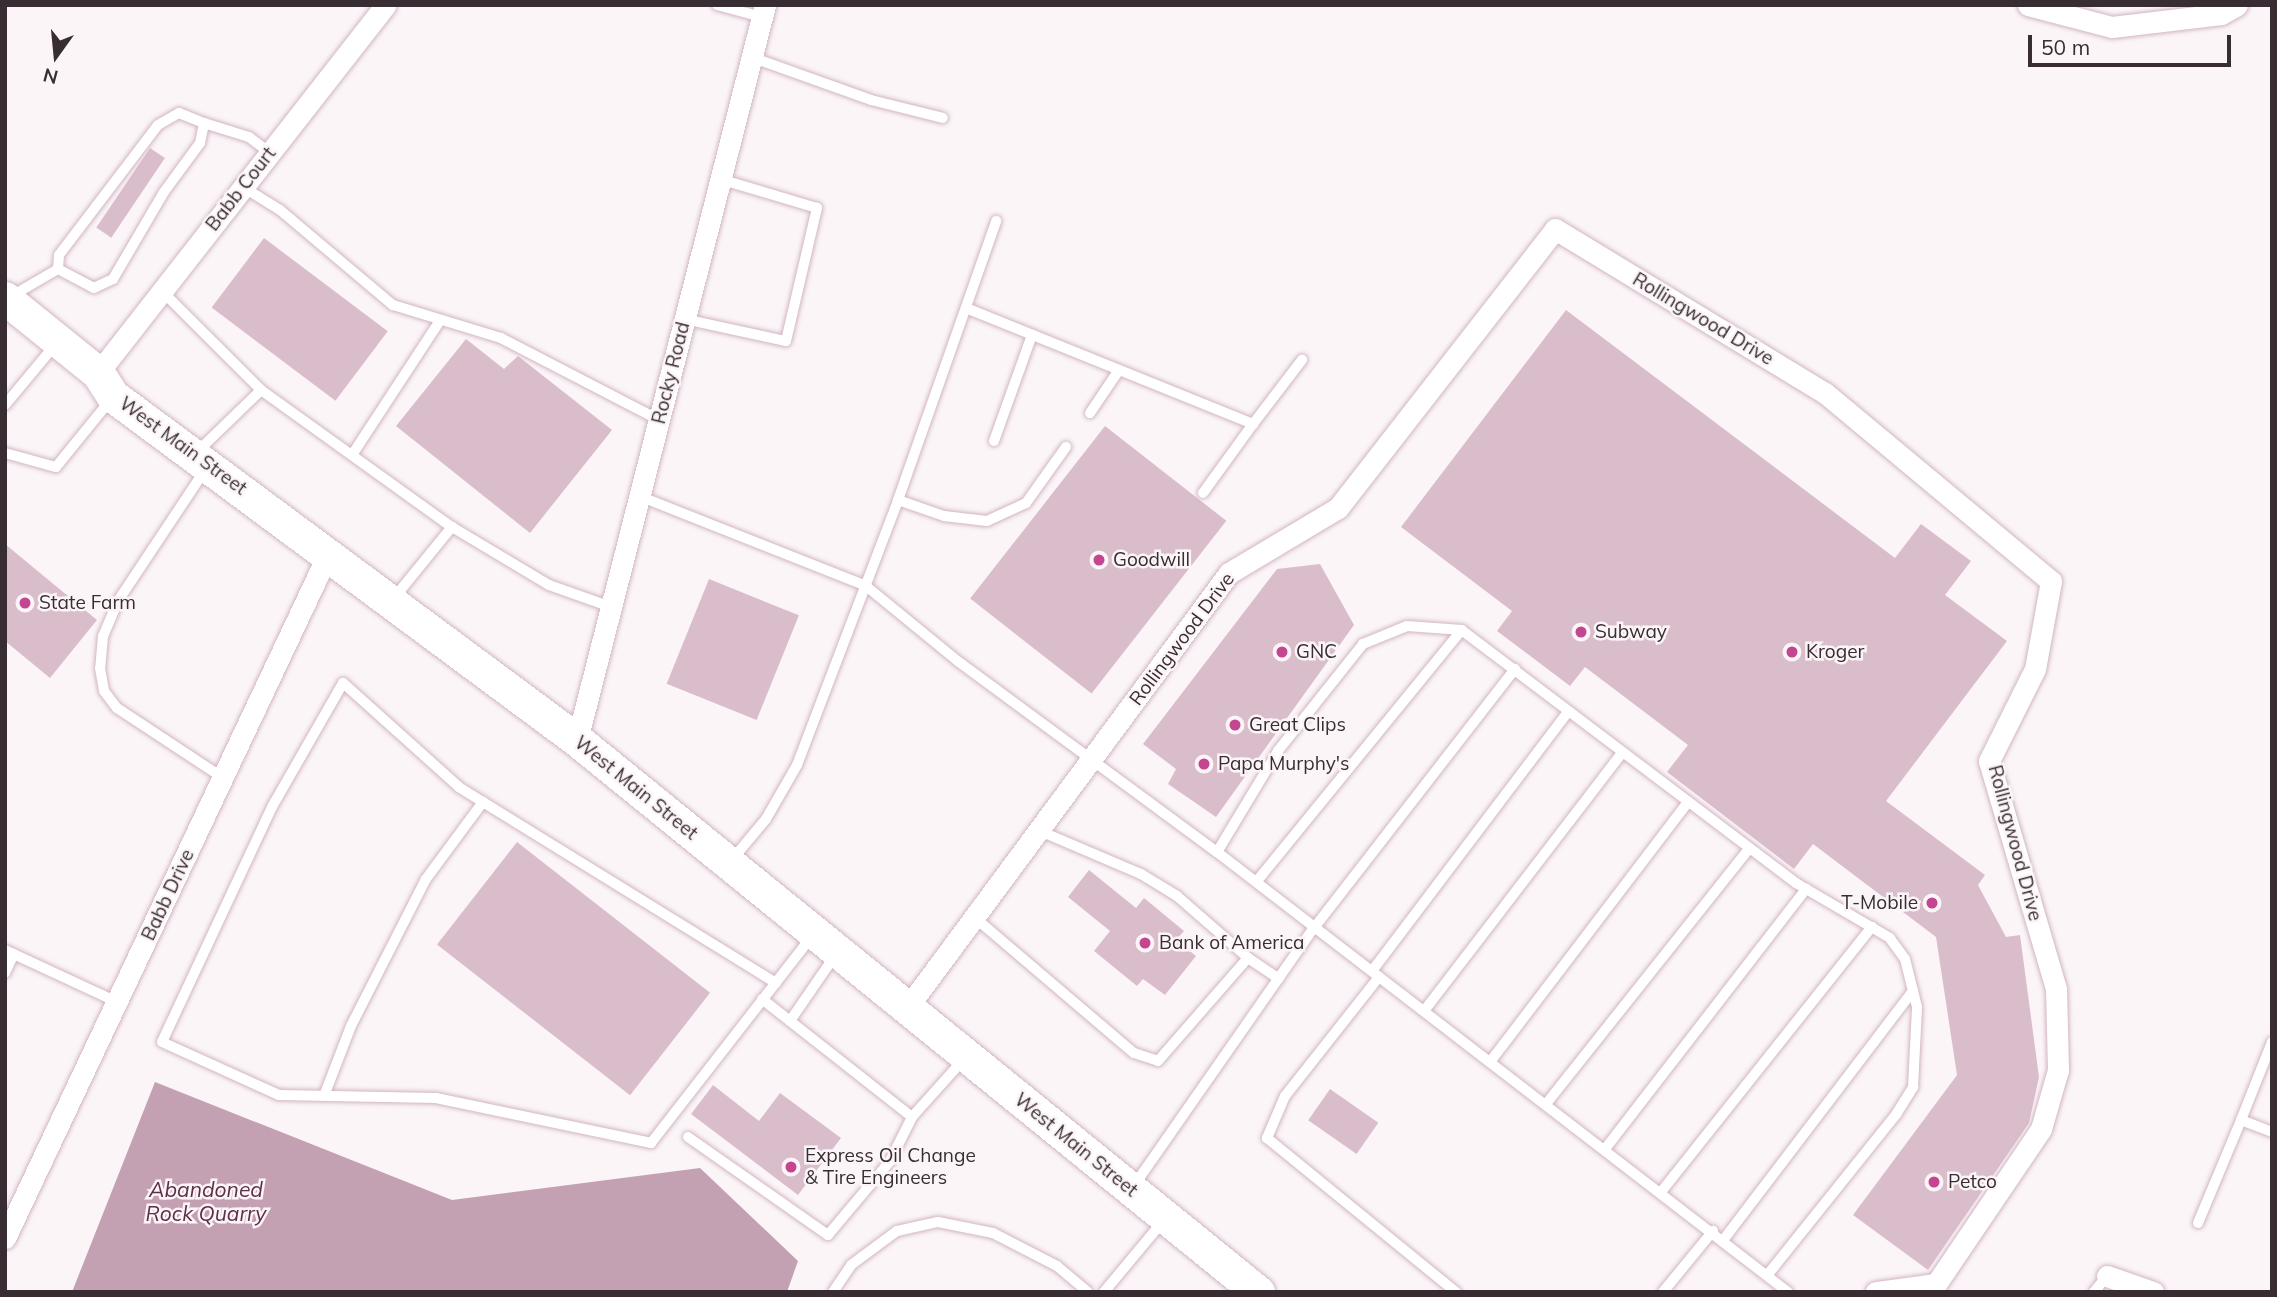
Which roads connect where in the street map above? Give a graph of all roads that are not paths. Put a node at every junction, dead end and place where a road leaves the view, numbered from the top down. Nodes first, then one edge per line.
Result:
1 (385, 5) edge
2 (717, 5) edge
3 (2028, 5) edge
4 (2237, 5) edge
5 (763, 11) edge
6 (751, 57) junction
7 (943, 118) dead end
8 (204, 123) junction
9 (270, 153) junction
10 (720, 179) junction
11 (243, 187) junction
12 (996, 221) dead end
13 (58, 269) junction
14 (162, 291) junction
15 (6, 299) edge
16 (966, 308) junction
17 (684, 319) junction
18 (439, 322) junction
19 (1032, 335) junction
20 (57, 343) junction
21 (1302, 360) dead end
22 (1119, 370) junction
23 (106, 385) junction
24 (261, 390) junction
25 (5, 405) edge
26 (1090, 414) dead end
27 (659, 419) junction
28 (1253, 425) junction
29 (993, 441) dead end
30 (1066, 447) dead end
31 (5, 453) edge
32 (352, 455) junction
33 (202, 459) junction
34 (1203, 493) dead end
35 (639, 496) junction
36 (898, 500) junction
37 (452, 527) junction
38 (329, 552) junction
39 (866, 586) junction
40 (392, 600) junction
41 (611, 607) junction
42 (1462, 630) junction
43 (1515, 669) junction
44 (1568, 712) junction
45 (577, 740) junction
46 (1622, 753) junction
47 (1092, 759) junction
48 (223, 778) junction
49 (483, 802) junction
50 (1688, 802) junction
51 (1040, 831) junction
52 (1749, 849) junction
53 (1217, 852) junction
54 (729, 863) junction
55 (1257, 881) junction
56 (1805, 889) junction
57 (974, 918) junction
58 (1872, 927) junction
59 (1314, 928) junction
60 (826, 942) junction
61 (10, 952) edge
62 (1248, 958) junction
63 (5, 973) edge
64 (1376, 974) junction
65 (1279, 979) junction
66 (776, 982) junction
67 (1913, 991) junction
68 (762, 999) junction
69 (117, 1002) junction
70 (907, 1008) junction
71 (1424, 1011) junction
72 (790, 1021) junction
73 (2272, 1042) edge
74 (967, 1056) junction
75 (1490, 1062) junction
76 (2267, 1067) edge
77 (324, 1096) junction
78 (1546, 1104) junction
79 (912, 1117) junction
80 (2241, 1120) junction
81 (2272, 1132) edge
82 (688, 1137) dead end
83 (1605, 1149) junction
84 (1131, 1190) junction
85 (1661, 1192) junction
86 (1166, 1217) junction
87 (2198, 1223) dead end
88 (1713, 1231) junction
89 (5, 1238) edge
90 (1724, 1240) junction
91 (1769, 1273) junction
92 (2101, 1284) edge
93 (1944, 1288) edge
94 (833, 1292) edge
95 (1088, 1292) edge
96 (1104, 1292) edge
97 (1258, 1292) edge
98 (1456, 1292) edge
99 (1663, 1292) edge
100 (1788, 1292) edge
101 (1876, 1292) edge
102 (2153, 1292) edge

1 - 9 street, Babb Court
2 - 5 lane
3 - 4 street
5 - 6 street, Rocky Road
6 - 7 lane
6 - 10 street, Rocky Road
8 - 9 lane
8 - 13 lane
8 - 13 lane
9 - 11 street, Babb Court
10 - 17 street, Rocky Road
10 - 17 lane
11 - 14 street, Babb Court
11 - 18 lane
12 - 16 lane
13 - 15 lane
14 - 23 street, Babb Court
14 - 24 lane
15 - 20 main road, West Main Street
16 - 19 lane
16 - 36 lane
17 - 27 street, Rocky Road
18 - 27 lane
18 - 32 lane
19 - 22 lane
19 - 29 lane
20 - 23 main road, West Main Street
20 - 25 lane
21 - 28 lane
22 - 26 lane
22 - 28 lane
23 - 31 lane
23 - 33 main road, West Main Street
24 - 32 lane
24 - 33 lane
27 - 35 street, Rocky Road
28 - 34 lane
30 - 36 lane
32 - 37 lane
33 - 38 main road, West Main Street
33 - 48 lane
35 - 39 lane
35 - 41 street, Rocky Road
36 - 39 lane
37 - 40 lane
37 - 41 lane
38 - 40 main road, West Main Street
38 - 48 street, Babb Drive
39 - 47 lane
39 - 54 lane
40 - 45 main road, West Main Street
41 - 45 street, Rocky Road
42 - 43 lane
42 - 53 lane
42 - 55 lane
43 - 44 lane
43 - 59 lane
44 - 46 lane
44 - 64 lane
45 - 54 main road, West Main Street
46 - 50 lane
46 - 71 lane
47 - 51 street, Rollingwood Drive
47 - 53 lane
47 - 93 street, Rollingwood Drive
48 - 69 street, Babb Drive
49 - 66 lane
49 - 77 lane
49 - 77 lane
50 - 52 lane
50 - 75 lane
51 - 57 street, Rollingwood Drive
51 - 62 lane
52 - 56 lane
52 - 78 lane
53 - 55 lane
54 - 60 main road, West Main Street
55 - 59 lane
56 - 58 lane
56 - 83 lane
57 - 62 lane
57 - 70 street, Rollingwood Drive
58 - 67 lane
58 - 85 lane
59 - 64 lane
59 - 65 lane
60 - 66 lane
60 - 70 main road, West Main Street
60 - 72 lane
61 - 63 lane
61 - 69 lane
62 - 65 lane
64 - 71 lane
64 - 98 lane
65 - 84 lane
66 - 68 lane
67 - 90 lane
67 - 91 lane
68 - 72 lane
68 - 77 lane
69 - 89 street, Babb Drive
70 - 74 main road, West Main Street
71 - 75 lane
72 - 79 lane
73 - 76 lane
74 - 79 lane
74 - 84 main road, West Main Street
75 - 78 lane
76 - 80 lane
78 - 83 lane
79 - 82 lane
80 - 81 lane
80 - 87 lane
83 - 85 lane
84 - 86 main road, West Main Street
85 - 88 lane
86 - 96 lane
86 - 97 main road, West Main Street
88 - 90 lane
88 - 99 lane
90 - 91 lane
91 - 100 lane
92 - 102 street
93 - 101 street, Rollingwood Drive
94 - 95 lane

